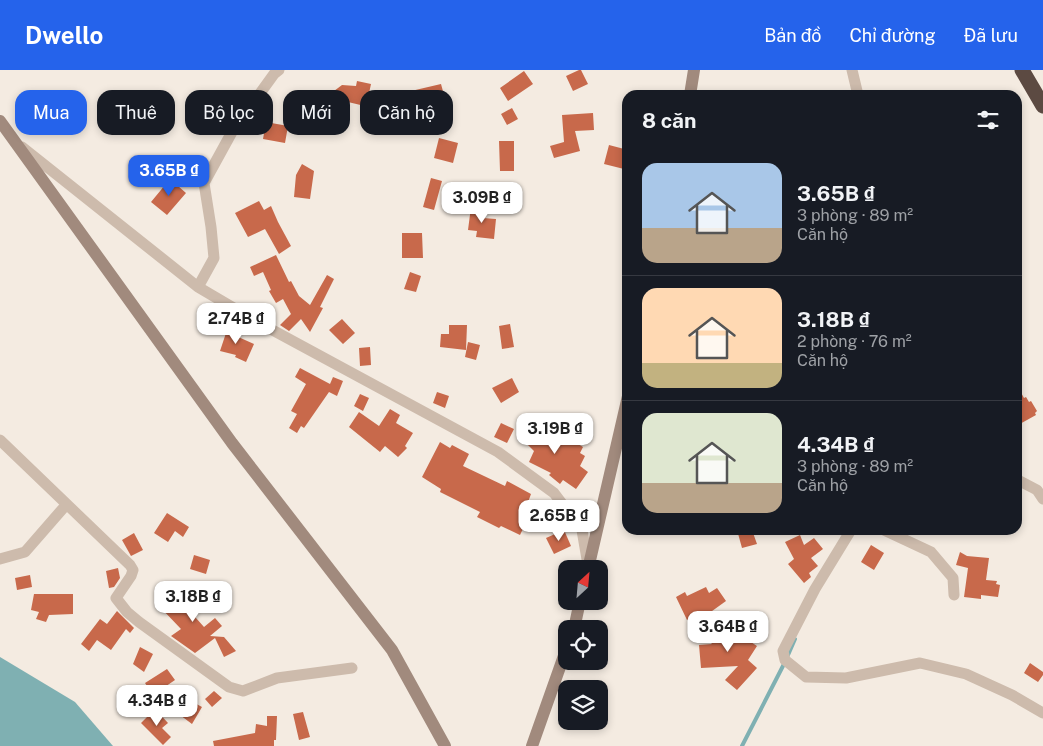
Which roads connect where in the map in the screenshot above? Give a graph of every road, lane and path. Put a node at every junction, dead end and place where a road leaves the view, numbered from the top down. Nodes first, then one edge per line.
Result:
1 (279, 70) edge
2 (694, 70) edge
3 (852, 70) edge
4 (1022, 70) edge
5 (691, 90) edge
6 (857, 90) edge
7 (1043, 106) edge
8 (0, 122) edge
9 (14, 141) junction
10 (198, 287) junction
11 (622, 422) edge
12 (0, 440) edge
13 (1022, 482) edge
14 (1043, 498) edge
15 (66, 505) junction
16 (848, 535) edge
17 (895, 535) edge
18 (0, 559) edge
19 (587, 560) edge
20 (590, 560) edge
21 (954, 595) dead end
22 (352, 668) dead end
23 (559, 670) edge
24 (1043, 713) edge
25 (445, 746) edge
26 (532, 746) edge

1 - 10 street
2 - 5 street
3 - 6 street
4 - 7 highway
8 - 9 street
9 - 10 street
9 - 25 street
10 - 19 street
11 - 20 street
12 - 15 street
13 - 14 street
15 - 18 street
15 - 22 street
16 - 24 street
17 - 21 street
23 - 26 street

